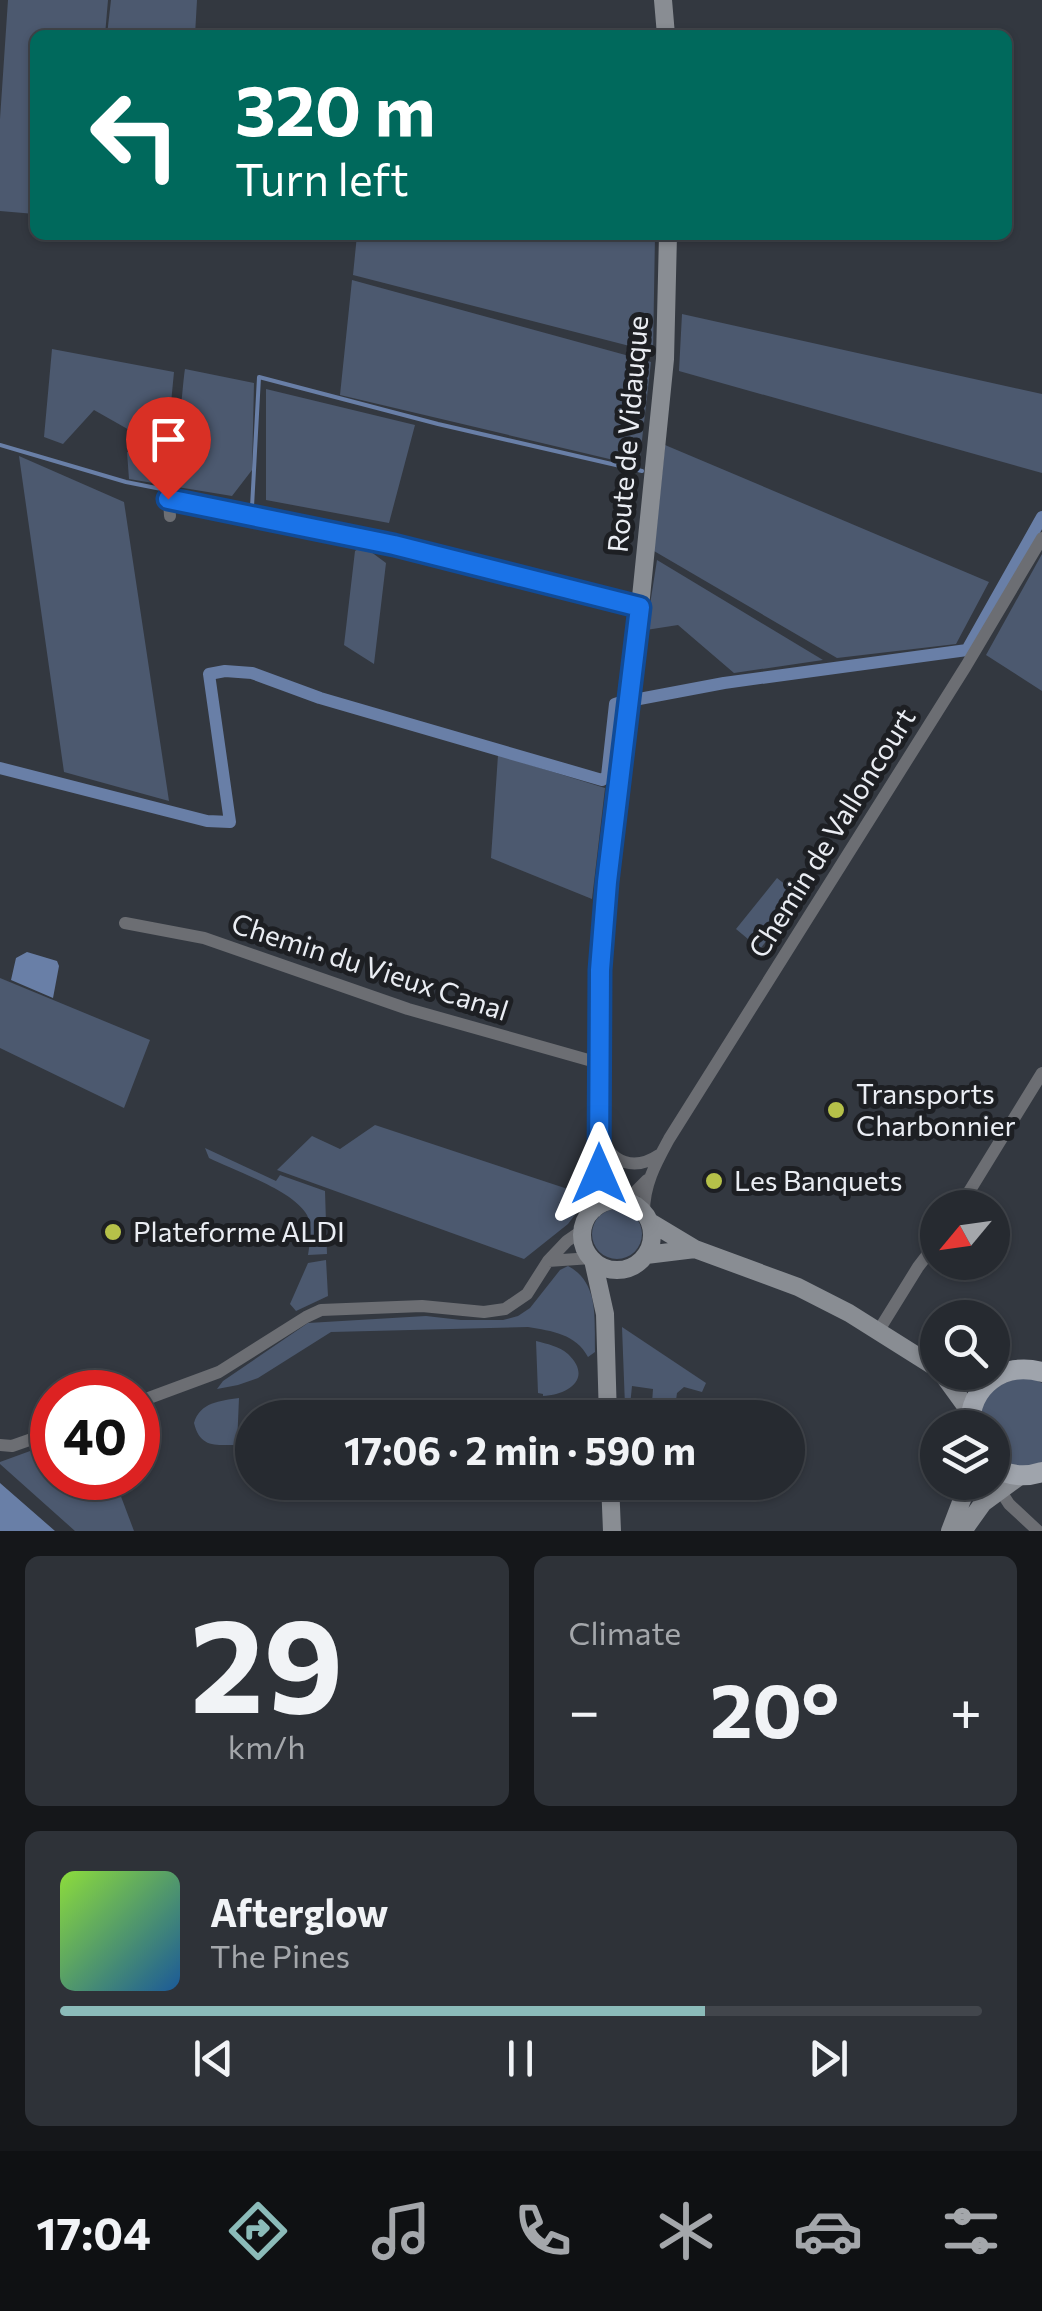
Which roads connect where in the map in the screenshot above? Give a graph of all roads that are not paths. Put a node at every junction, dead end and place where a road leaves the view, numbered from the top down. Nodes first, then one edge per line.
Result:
1 (664, 0) edge
2 (666, 30) edge
3 (668, 240) edge
4 (170, 516) dead end
5 (1042, 538) edge
6 (640, 607) junction
7 (126, 923) dead end
8 (599, 1063) junction
9 (1042, 1073) edge
10 (599, 1131) junction
11 (662, 1154) junction
12 (599, 1174) junction
13 (648, 1178) junction
14 (970, 1190) edge
15 (620, 1200) junction
16 (594, 1209) junction
17 (647, 1217) junction
18 (583, 1230) junction
19 (694, 1248) junction
20 (646, 1255) junction
21 (592, 1259) junction
22 (548, 1262) junction
23 (920, 1264) edge
24 (631, 1267) junction
25 (605, 1314) junction
26 (879, 1330) junction
27 (920, 1358) edge
28 (1036, 1366) edge
29 (1010, 1370) edge
30 (160, 1394) edge
31 (607, 1400) edge
32 (30, 1440) edge
33 (0, 1445) edge
34 (1042, 1472) edge
35 (1010, 1474) edge
36 (1020, 1476) junction
37 (1010, 1483) edge
38 (611, 1500) edge
39 (962, 1500) edge
40 (986, 1500) edge
41 (1006, 1500) edge
42 (612, 1531) edge
43 (950, 1531) edge
44 (964, 1531) edge
45 (1038, 1531) edge

1 - 2 street
3 - 6 street, Route de Vidauque
4 - 6 street
5 - 11 street, Chemin de Valloncourt
6 - 8 street, Route de Vidauque
7 - 8 street, Chemin du Vieux Canal
8 - 10 street, Route de Vidauque
9 - 14 street
10 - 11 street
10 - 12 street, Route de Vidauque
11 - 13 street, Chemin de Valloncourt
12 - 15 street
12 - 16 street, Route de Vidauque
13 - 15 street, Chemin de Valloncourt
13 - 17 street, Chemin de Valloncourt
15 - 16 street
15 - 17 street
16 - 18 street
17 - 19 street
17 - 20 street
18 - 21 street
18 - 22 street
19 - 20 street
19 - 26 street
20 - 24 street
21 - 22 street
21 - 24 street
21 - 25 street
22 - 30 street
23 - 26 street
24 - 25 street
25 - 31 street
26 - 27 street
28 - 29 main road
32 - 33 street
34 - 36 main road
35 - 36 main road
36 - 37 street
38 - 42 street
39 - 43 street
40 - 44 street
41 - 45 street

